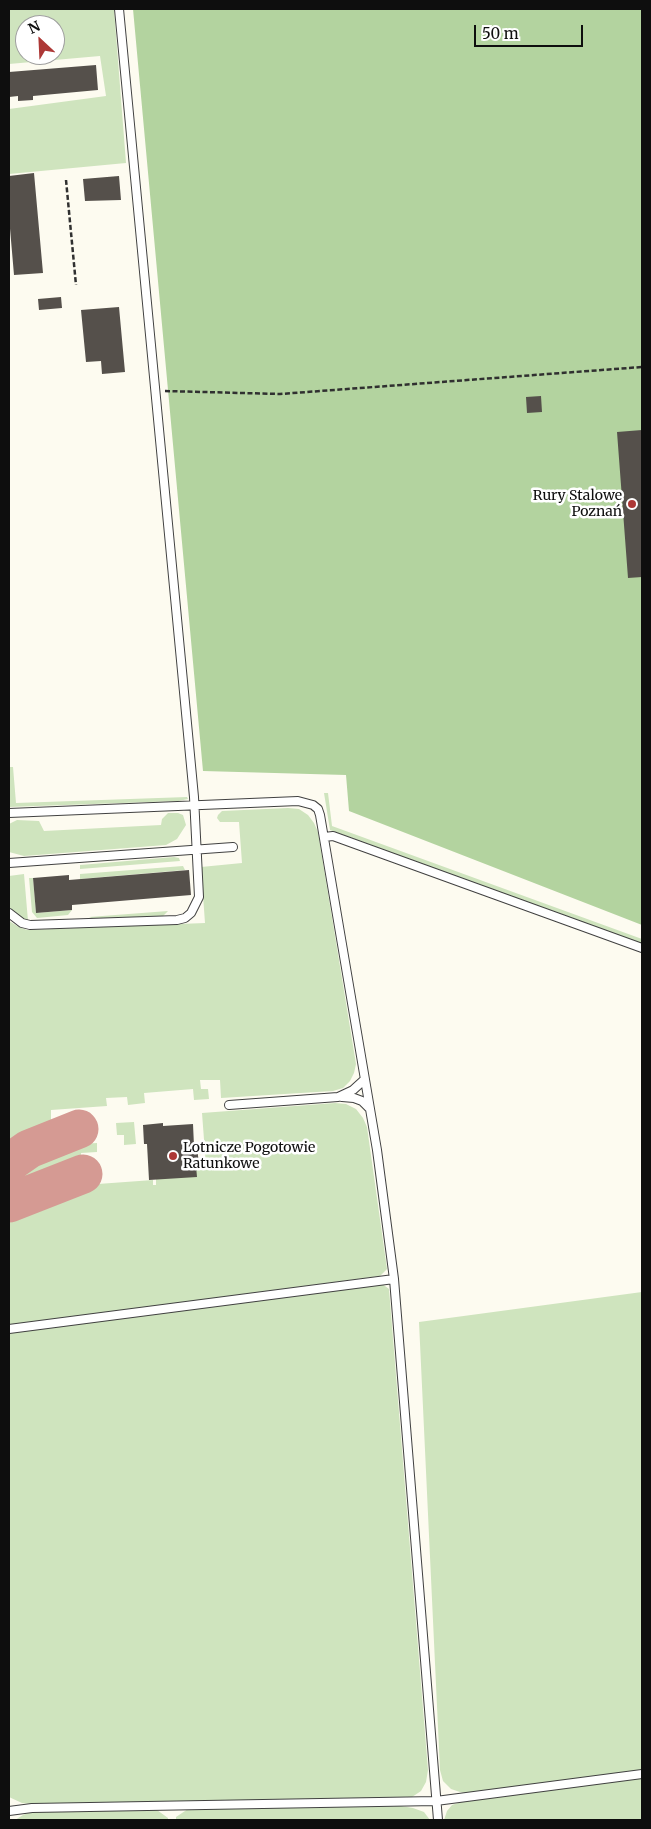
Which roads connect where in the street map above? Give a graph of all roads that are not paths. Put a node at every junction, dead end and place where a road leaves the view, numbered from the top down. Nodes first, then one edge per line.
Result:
1 (119, 9) edge
2 (194, 805) junction
3 (9, 813) edge
4 (324, 837) junction
5 (233, 847) dead end
6 (197, 849) junction
7 (9, 863) edge
8 (9, 913) edge
9 (642, 948) edge
10 (364, 1080) junction
11 (338, 1098) junction
12 (229, 1105) dead end
13 (369, 1108) junction
14 (394, 1279) junction
15 (9, 1329) edge
16 (642, 1774) edge
17 (436, 1801) junction
18 (9, 1811) edge
19 (438, 1820) edge

1 - 2 lane
2 - 3 lane
2 - 4 lane
2 - 6 lane
4 - 9 lane
4 - 10 lane
5 - 6 lane
6 - 7 lane
6 - 8 lane
10 - 11 lane
10 - 13 lane
11 - 12 lane
11 - 13 lane
13 - 14 lane
14 - 15 lane
14 - 17 lane
16 - 17 lane
17 - 18 lane
17 - 19 lane

